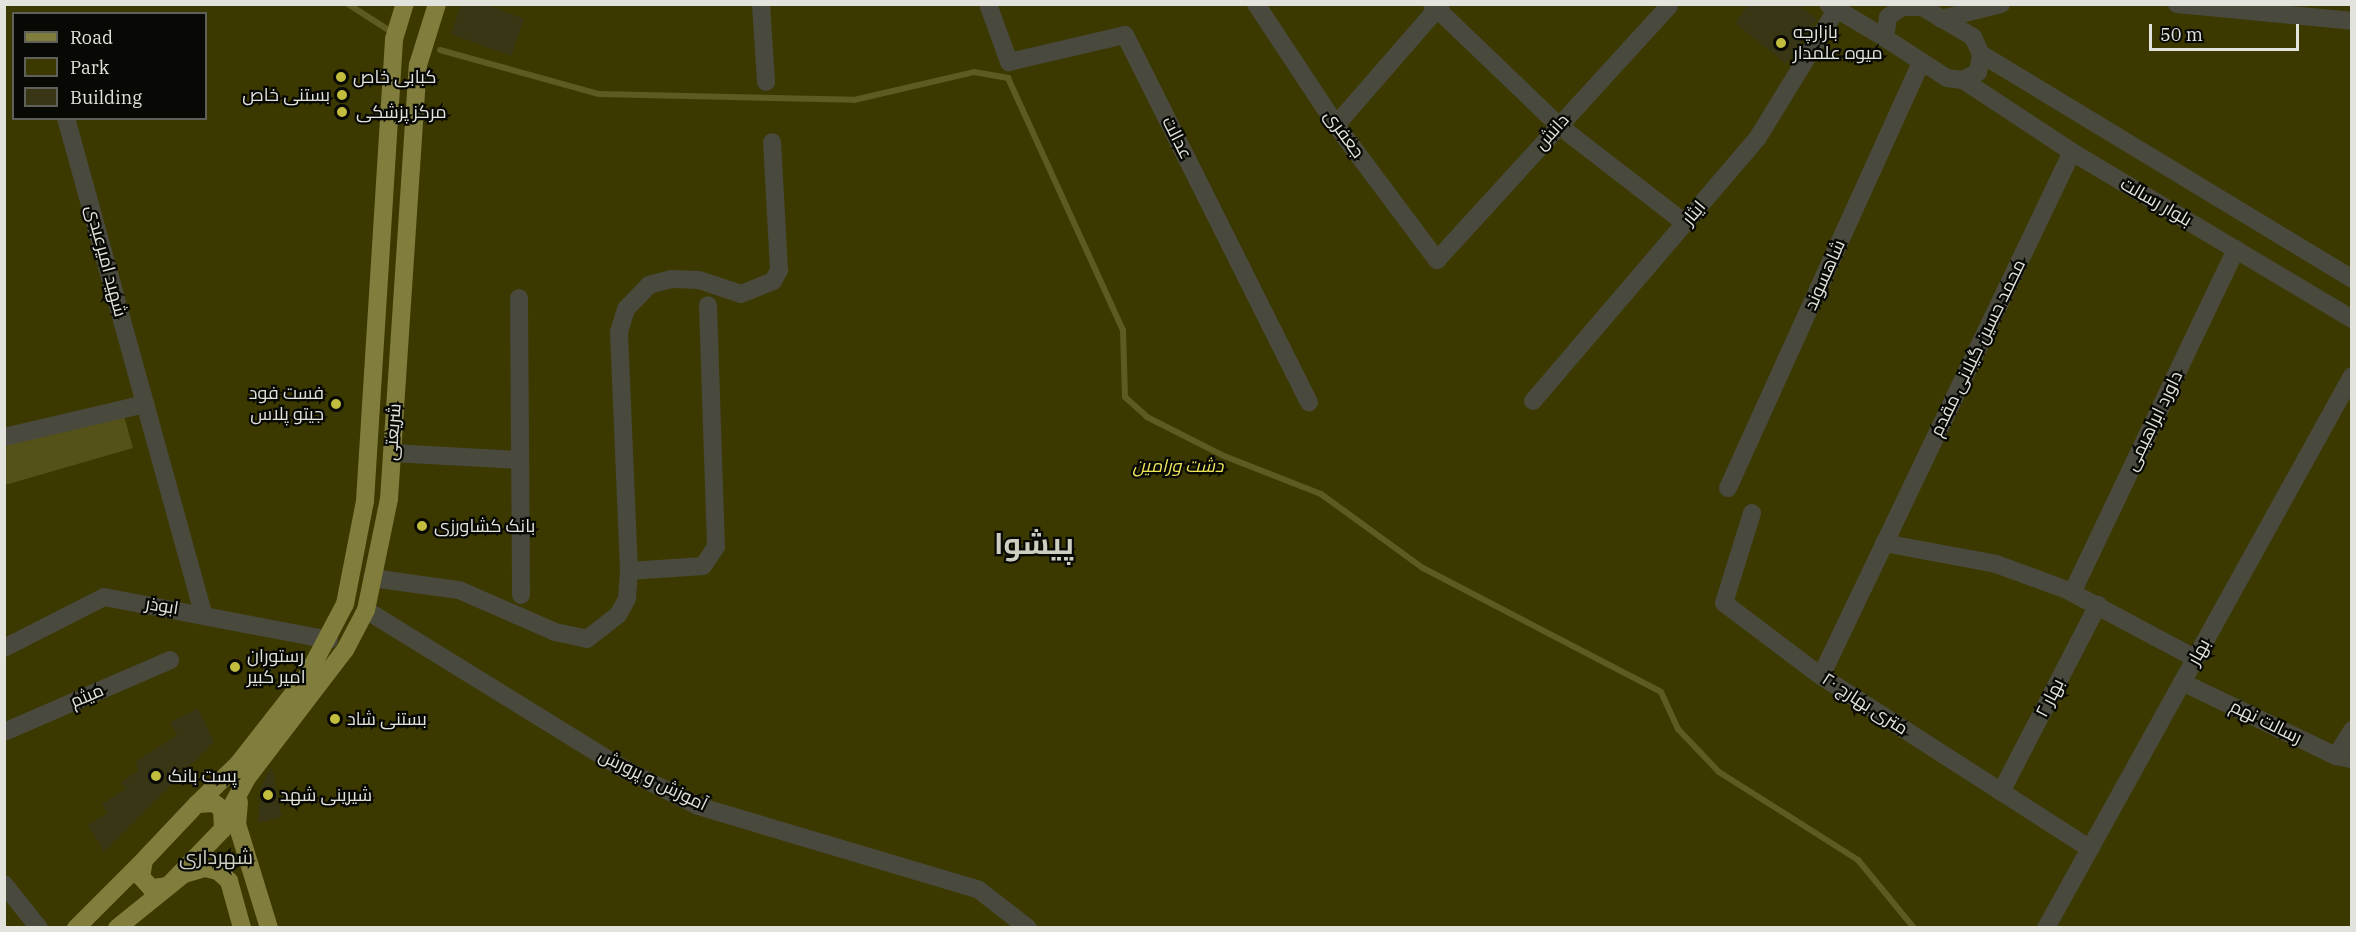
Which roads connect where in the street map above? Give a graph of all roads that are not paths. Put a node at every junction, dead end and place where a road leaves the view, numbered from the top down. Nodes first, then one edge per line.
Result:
1 (436, 4) edge
2 (761, 4) edge
3 (988, 4) edge
4 (1256, 4) edge
5 (2001, 4) edge
6 (2177, 4) edge
7 (1437, 6) edge
8 (1669, 6) dead end
9 (1918, 6) edge
10 (1832, 7) edge
11 (403, 9) edge
12 (2298, 10) edge
13 (1941, 19) junction
14 (2352, 21) edge
15 (1885, 38) junction
16 (1981, 54) junction
17 (1921, 63) junction
18 (1963, 80) junction
19 (766, 82) dead end
20 (67, 120) edge
21 (1336, 125) junction
22 (1557, 125) junction
23 (772, 142) dead end
24 (2072, 152) junction
25 (1685, 223) junction
26 (2236, 249) junction
27 (1437, 260) joint
28 (2352, 279) edge
29 (519, 298) dead end
30 (708, 305) dead end
31 (2352, 319) edge
32 (2352, 376) edge
33 (1533, 401) dead end
34 (1309, 402) dead end
35 (146, 404) junction
36 (4, 437) edge
37 (392, 453) junction
38 (520, 460) junction
39 (1728, 488) dead end
40 (1752, 513) dead end
41 (1884, 543) junction
42 (629, 572) junction
43 (372, 578) junction
44 (2072, 592) junction
45 (521, 595) dead end
46 (2098, 605) junction
47 (366, 610) junction
48 (203, 613) junction
49 (329, 640) junction
50 (4, 648) edge
51 (2195, 658) junction
52 (170, 660) dead end
53 (1821, 676) junction
54 (2182, 682) junction
55 (2352, 730) edge
56 (4, 732) edge
57 (2344, 758) edge
58 (247, 778) junction
59 (2001, 792) junction
60 (197, 804) junction
61 (224, 823) junction
62 (2090, 849) junction
63 (247, 856) junction
64 (144, 860) junction
65 (4, 884) edge
66 (168, 886) junction
67 (262, 902) junction
68 (240, 920) edge
69 (39, 927) edge
70 (76, 927) edge
71 (117, 927) edge
72 (269, 927) edge
73 (1028, 927) edge
74 (2046, 927) edge

1 - 37 main road, شریعتی
2 - 19 street
3 - 34 street, عدالت
4 - 21 street, جعفری
5 - 13 street
6 - 12 street
7 - 21 street
7 - 22 street
8 - 22 street, دانش
9 - 13 street
9 - 15 street
10 - 15 street
10 - 25 street, ایثار
11 - 49 main road, شریعتی
12 - 14 street
13 - 16 street
15 - 17 street, بلوار رسالت
16 - 18 street
16 - 28 street, بلوار رسالت
17 - 18 street, بلوار رسالت
17 - 39 street, شاهسوند
18 - 24 street, بلوار رسالت
20 - 35 street, شهید امیرعبدی
21 - 27 street, جعفری
22 - 25 street
22 - 27 street, دانش
23 - 42 street
24 - 26 street, بلوار رسالت
24 - 41 street, محمد حسین گیلانی مقدم
25 - 33 street, ایثار
26 - 31 street, بلوار رسالت
26 - 44 street, داورد ابراهیمی
29 - 38 street
30 - 42 street
32 - 51 street, بهار
35 - 36 street
35 - 48 street, شهید امیرعبدی
37 - 38 street
37 - 43 main road, شریعتی
38 - 45 street
40 - 53 street, ۲۰ متری بهارچ
41 - 44 street
41 - 53 street, محمد حسین گیلانی مقدم
42 - 43 street
43 - 47 main road, شریعتی
44 - 46 street
46 - 51 street
46 - 59 street, بهار ۲
47 - 58 main road, شریعتی
47 - 73 street, آموزش و پرورش
48 - 49 street, ابوذر
48 - 50 street, ابوذر
49 - 60 main road, شریعتی
51 - 54 street, بهار
52 - 56 street, میثم
53 - 59 street, ۲۰ متری بهارچ
54 - 57 street, رسالت نهم
54 - 62 street, بهار
55 - 57 street
58 - 61 main road, شریعتی
58 - 63 main road
59 - 62 street, ۲۰ متری بهارچ
60 - 61 main road
60 - 64 main road, شریعتی
61 - 63 main road
61 - 66 main road, شریعتی
62 - 74 street, بهار
63 - 67 main road
64 - 66 main road
64 - 70 main road
65 - 69 street
66 - 68 main road
66 - 71 main road
67 - 68 main road
67 - 72 main road

